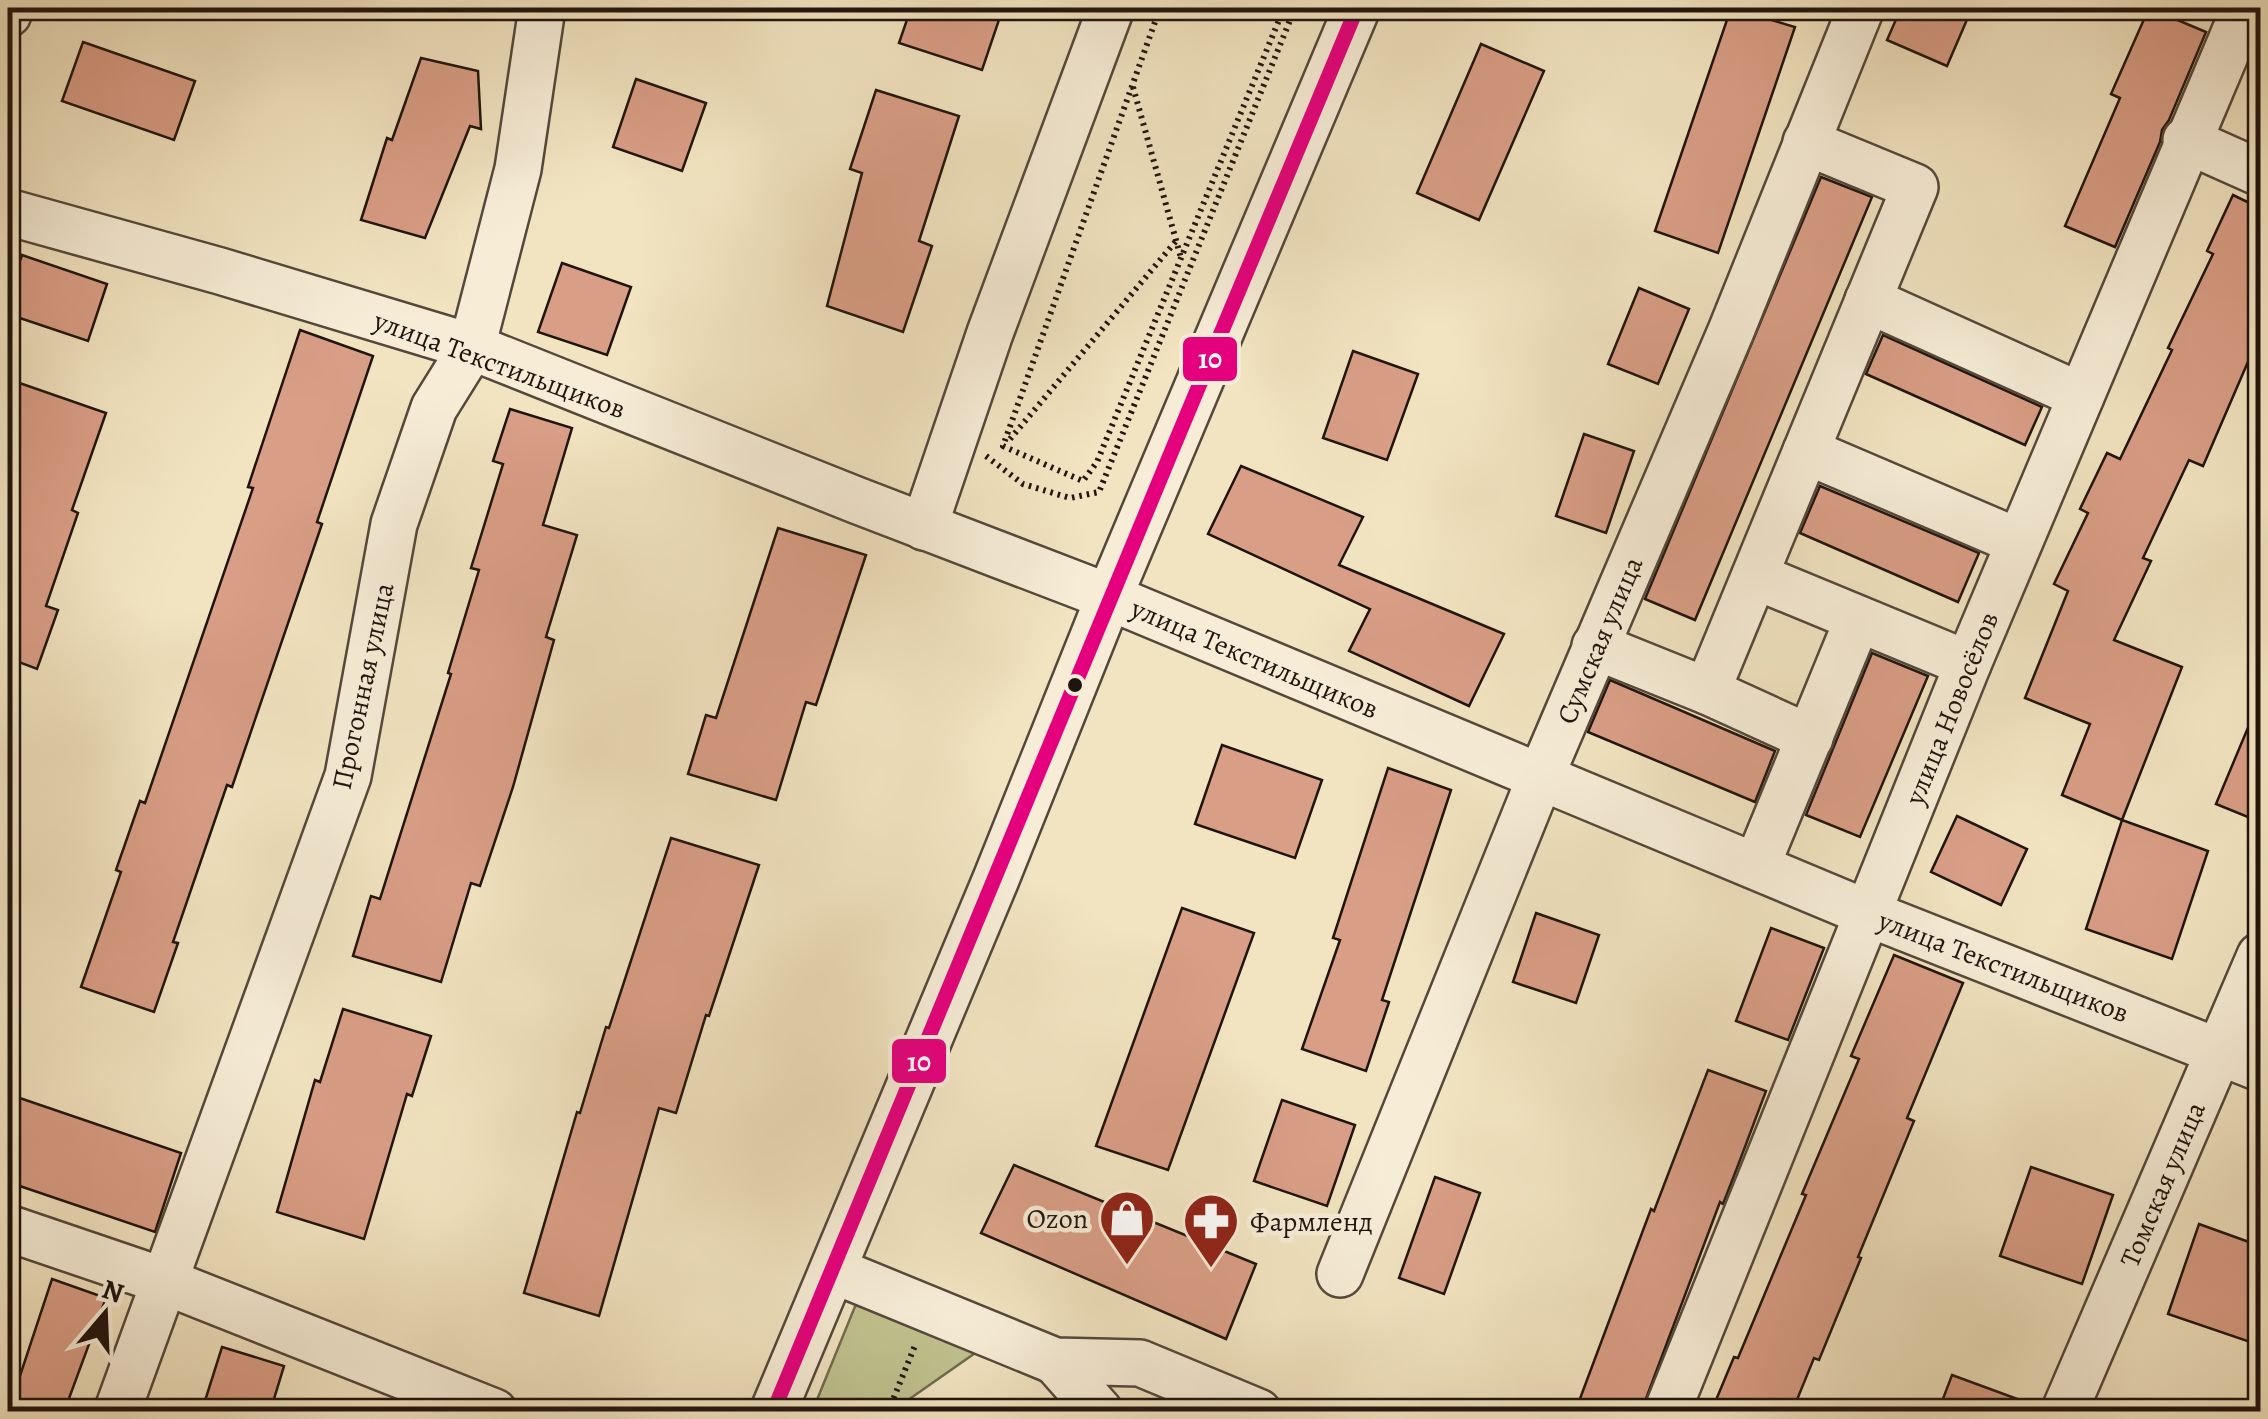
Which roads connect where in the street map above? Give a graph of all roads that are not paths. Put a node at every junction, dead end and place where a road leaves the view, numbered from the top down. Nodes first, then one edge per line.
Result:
1 (542, 8) edge
2 (1357, 8) edge
3 (1861, 8) edge
4 (2245, 8) edge
5 (1124, 24) edge
6 (2186, 140) junction
7 (1806, 142) junction
8 (2260, 173) edge
9 (8, 212) edge
10 (1868, 300) junction
11 (472, 347) junction
12 (2082, 396) junction
13 (1806, 451) junction
14 (924, 527) junction
15 (2019, 542) junction
16 (1755, 576) junction
17 (1109, 596) junction
18 (1858, 618) junction
19 (1596, 646) junction
20 (1968, 664) junction
21 (1707, 691) junction
22 (1810, 738) junction
23 (1540, 778) junction
24 (1757, 866) junction
25 (1868, 913) junction
26 (2260, 956) edge
27 (2220, 1050) junction
28 (2260, 1068) edge
29 (8, 1228) edge
30 (834, 1270) junction
31 (1340, 1274) dead end
32 (164, 1281) junction
33 (1055, 1361) junction
34 (1096, 1407) edge
35 (118, 1412) edge
36 (494, 1412) edge
37 (773, 1412) edge
38 (1258, 1412) edge
39 (1667, 1412) edge
40 (2064, 1412) edge

1 - 11 street, Прогонная улица
2 - 17 street
3 - 7 street, Сумская улица
4 - 6 street, улица Новосёлов
5 - 14 street
6 - 8 street
6 - 12 street, улица Новосёлов
7 - 10 street
7 - 19 street, Сумская улица
9 - 11 street, улица Текстильщиков
10 - 12 street
10 - 13 street
11 - 14 street, улица Текстильщиков
11 - 32 street, Прогонная улица
12 - 15 street, улица Новосёлов
13 - 15 street
13 - 16 street
14 - 17 street, улица Текстильщиков
15 - 20 street, улица Новосёлов
16 - 18 street
16 - 21 street
17 - 23 street, улица Текстильщиков
17 - 30 street
18 - 20 street
18 - 22 street
19 - 21 street
19 - 23 street, Сумская улица
20 - 25 street, улица Новосёлов
21 - 22 street
22 - 24 street
23 - 24 street, улица Текстильщиков
23 - 31 street, Сумская улица
24 - 25 street, улица Текстильщиков
25 - 27 street, улица Текстильщиков
25 - 39 street, улица Новосёлов
26 - 27 street, Томская улица
27 - 28 street, улица Текстильщиков
27 - 40 street, Томская улица
29 - 32 street
30 - 33 street
30 - 37 street
32 - 35 street, Прогонная улица
32 - 36 street
33 - 34 street
33 - 38 street

